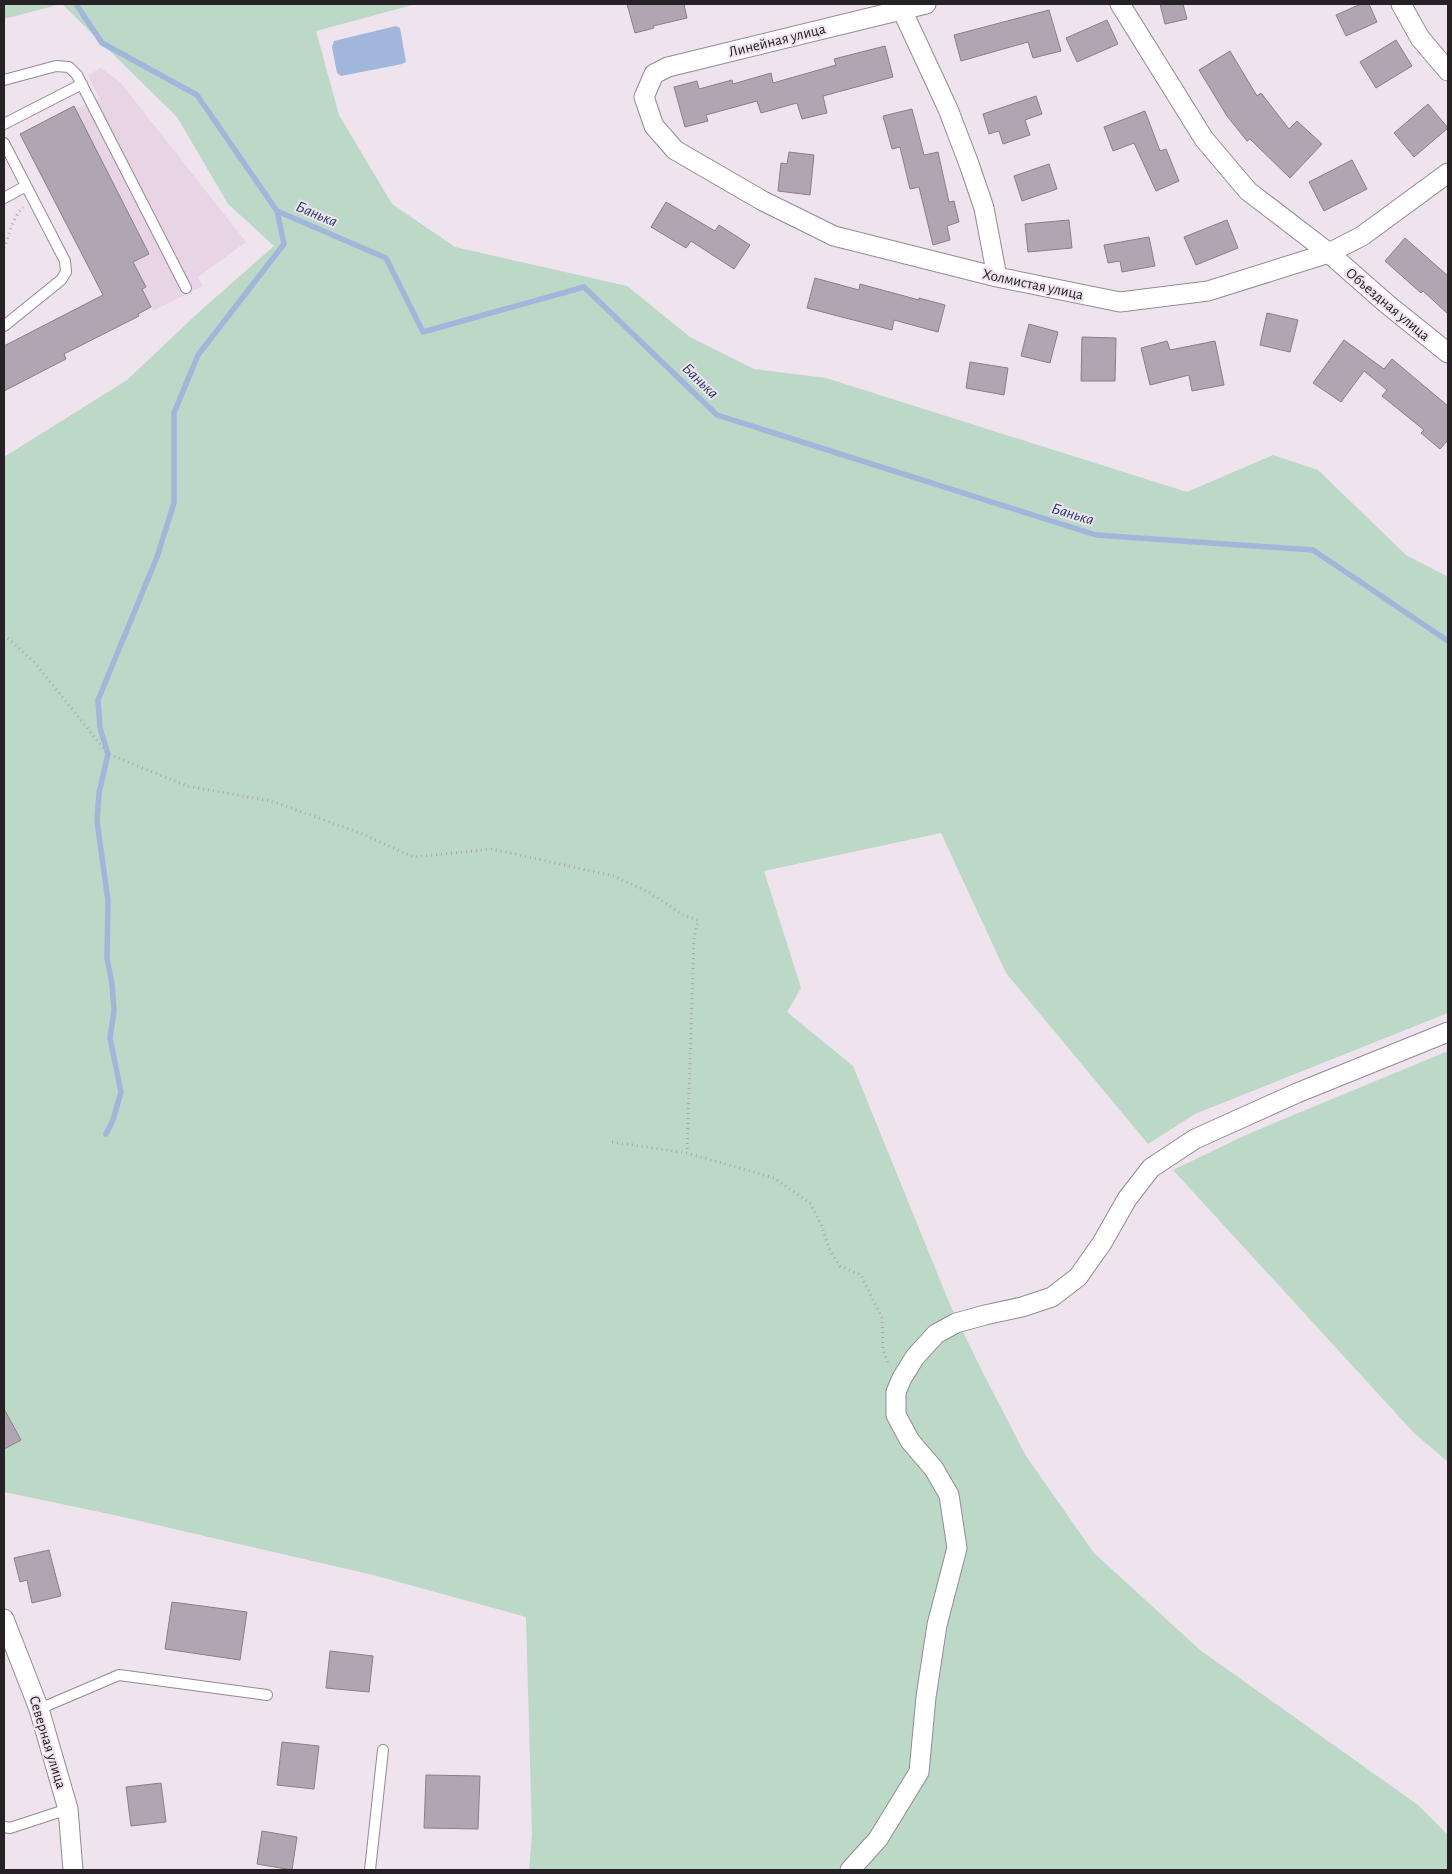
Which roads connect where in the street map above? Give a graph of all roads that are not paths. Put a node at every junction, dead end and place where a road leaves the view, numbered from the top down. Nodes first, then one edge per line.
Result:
1 (926, 4) edge
2 (1120, 4) edge
3 (1401, 4) edge
4 (902, 10) junction
5 (1448, 71) edge
6 (4, 80) edge
7 (82, 84) junction
8 (644, 97) joint
9 (4, 124) edge
10 (4, 143) edge
11 (1448, 173) edge
12 (26, 186) junction
13 (4, 198) edge
14 (1329, 254) junction
15 (997, 276) junction
16 (186, 288) dead end
17 (4, 326) edge
18 (1448, 353) edge
19 (1448, 1032) edge
20 (4, 1619) edge
21 (267, 1695) dead end
22 (39, 1709) junction
23 (383, 1750) dead end
24 (68, 1809) junction
25 (4, 1826) edge
26 (73, 1870) edge
27 (370, 1870) edge
28 (850, 1870) edge

1 - 4 street, Линейная улица
2 - 14 street, Объездная улица
3 - 5 street
4 - 8 street, Линейная улица
4 - 15 street
6 - 7 lane
7 - 9 lane
7 - 16 lane
8 - 15 street, Холмистая улица
10 - 12 lane
11 - 14 street, Холмистая улица
12 - 13 lane
12 - 17 lane
14 - 15 street, Холмистая улица
14 - 18 street, Объездная улица
19 - 28 street
20 - 22 street, Северная улица
21 - 22 lane
22 - 24 street, Северная улица
23 - 27 lane
24 - 25 lane
24 - 26 street, Северная улица

